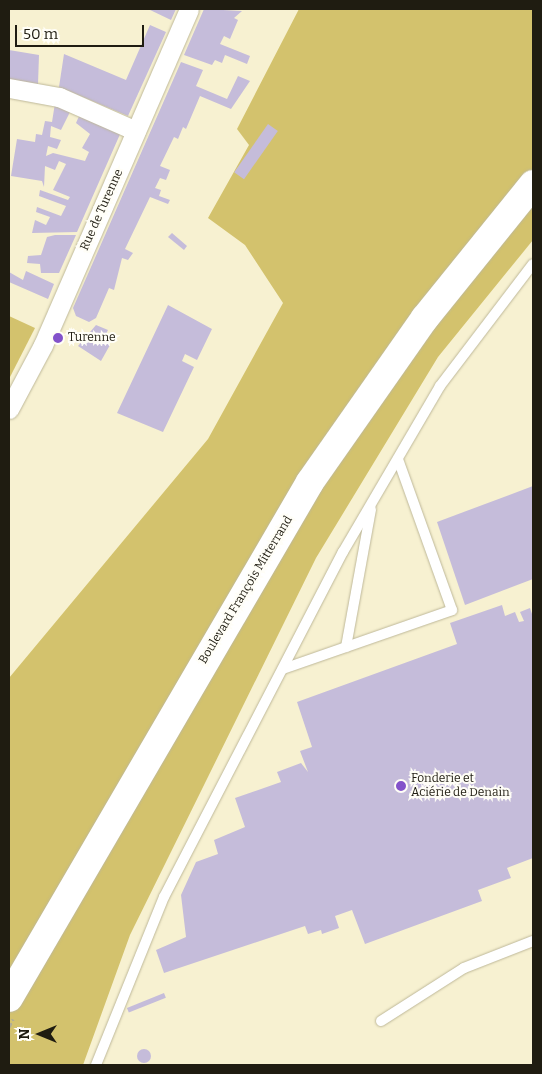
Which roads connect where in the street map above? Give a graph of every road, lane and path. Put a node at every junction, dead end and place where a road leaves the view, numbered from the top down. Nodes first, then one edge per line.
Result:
1 (189, 9) edge
2 (9, 88) edge
3 (136, 131) junction
4 (528, 193) edge
5 (533, 264) edge
6 (9, 409) edge
7 (398, 459) junction
8 (373, 501) junction
9 (346, 647) junction
10 (283, 668) junction
11 (533, 941) edge
12 (9, 998) edge
13 (381, 1021) dead end
14 (96, 1065) edge

1 - 3 street, Rue de Turenne
2 - 3 street
3 - 6 street, Rue de Turenne
4 - 12 main road, Boulevard François Mitterrand
5 - 7 lane
7 - 8 lane
7 - 9 lane
8 - 9 lane
8 - 10 lane
9 - 10 lane
10 - 14 lane
11 - 13 lane

